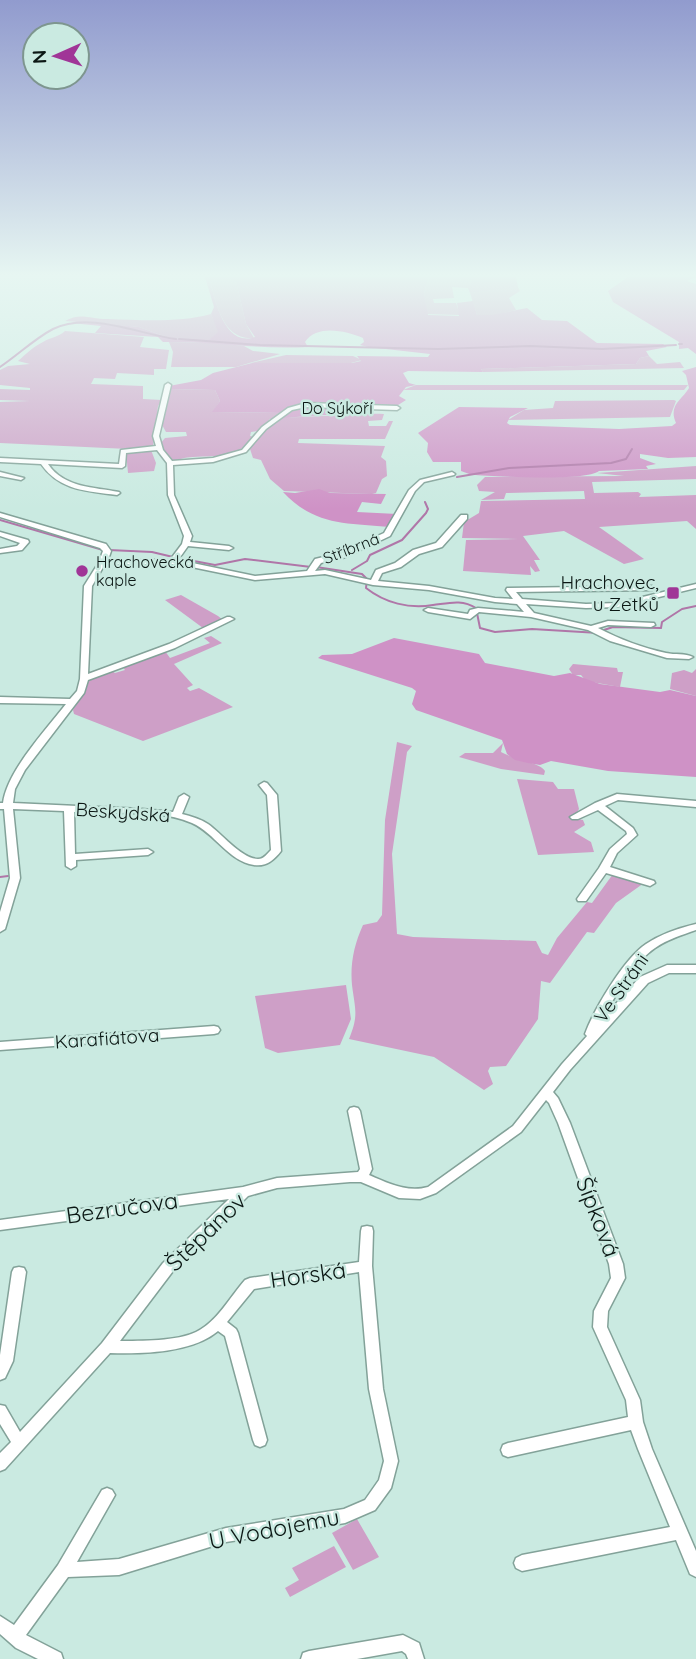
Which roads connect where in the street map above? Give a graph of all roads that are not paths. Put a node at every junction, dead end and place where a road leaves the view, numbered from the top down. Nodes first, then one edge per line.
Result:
1 (168, 385) dead end
2 (397, 408) dead end
3 (159, 448) junction
4 (0, 460) edge
5 (43, 462) junction
6 (170, 463) junction
7 (0, 474) edge
8 (452, 474) dead end
9 (21, 478) dead end
10 (117, 493) dead end
11 (464, 517) dead end
12 (3, 519) edge
13 (0, 534) edge
14 (186, 544) junction
15 (229, 548) dead end
16 (0, 551) edge
17 (174, 559) junction
18 (103, 562) junction
19 (311, 569) junction
20 (369, 582) junction
21 (696, 586) edge
22 (652, 588) dead end
23 (522, 602) junction
24 (428, 610) dead end
25 (531, 615) junction
26 (230, 619) dead end
27 (651, 625) dead end
28 (597, 632) junction
29 (689, 657) dead end
30 (84, 679) junction
31 (0, 700) edge
32 (74, 702) junction
33 (264, 785) dead end
34 (184, 797) dead end
35 (696, 804) edge
36 (598, 805) junction
37 (4, 806) edge
38 (69, 809) junction
39 (177, 814) junction
40 (575, 817) dead end
41 (148, 854) dead end
42 (604, 869) junction
43 (651, 882) dead end
44 (582, 894) dead end
45 (696, 927) edge
46 (0, 929) edge
47 (696, 968) edge
48 (214, 1030) dead end
49 (591, 1038) junction
50 (0, 1046) edge
51 (546, 1093) junction
52 (354, 1111) dead end
53 (362, 1177) junction
54 (244, 1192) junction
55 (0, 1225) edge
56 (367, 1231) dead end
57 (365, 1266) junction
58 (19, 1272) dead end
59 (217, 1323) junction
60 (107, 1347) junction
61 (0, 1374) edge
62 (0, 1410) edge
63 (636, 1422) junction
64 (260, 1440) dead end
65 (19, 1443) junction
66 (508, 1450) dead end
67 (0, 1464) edge
68 (107, 1495) dead end
69 (680, 1532) junction
70 (523, 1563) dead end
71 (696, 1569) edge
72 (64, 1570) junction
73 (5, 1631) edge
74 (55, 1659) edge
75 (309, 1659) edge
76 (416, 1659) edge

1 - 3 street
2 - 6 street, Do Sýkoří
3 - 5 street
3 - 6 street
4 - 5 street
5 - 10 street
6 - 14 street
7 - 9 street
8 - 19 street, Stříbrná
11 - 20 street
12 - 18 street
13 - 16 street
14 - 15 street
14 - 17 street
17 - 18 street
17 - 19 street
18 - 30 street
19 - 20 street
20 - 23 street
21 - 23 street
22 - 23 street
23 - 25 street
24 - 25 street
25 - 28 street
26 - 30 street
27 - 28 street
28 - 29 street
30 - 32 street
31 - 32 street
32 - 37 street
33 - 39 street, Beskydská
34 - 39 street
35 - 36 street
36 - 40 street
36 - 42 street
37 - 38 street, Beskydská
37 - 46 street
38 - 39 street, Beskydská
38 - 41 street
42 - 43 street
42 - 44 street
45 - 49 street, Ve Stráni
47 - 49 street, Štěpánov
48 - 50 street, Karafiátova
49 - 51 street, Štěpánov
51 - 53 street, Štěpánov
51 - 63 street, Šípková
52 - 53 street
53 - 54 street, Štěpánov
54 - 55 street, Bezručova
54 - 60 street, Štěpánov
56 - 57 street, U Vodojemu
57 - 59 street, Horská
57 - 72 street, U Vodojemu
58 - 61 street
59 - 60 street, Horská
59 - 64 street
60 - 65 street, Štěpánov
62 - 65 street
63 - 66 street
63 - 69 street, Šípková
65 - 67 street, Štěpánov
68 - 72 street
69 - 70 street
69 - 71 street, Šípková
72 - 73 street
73 - 74 street
75 - 76 street

